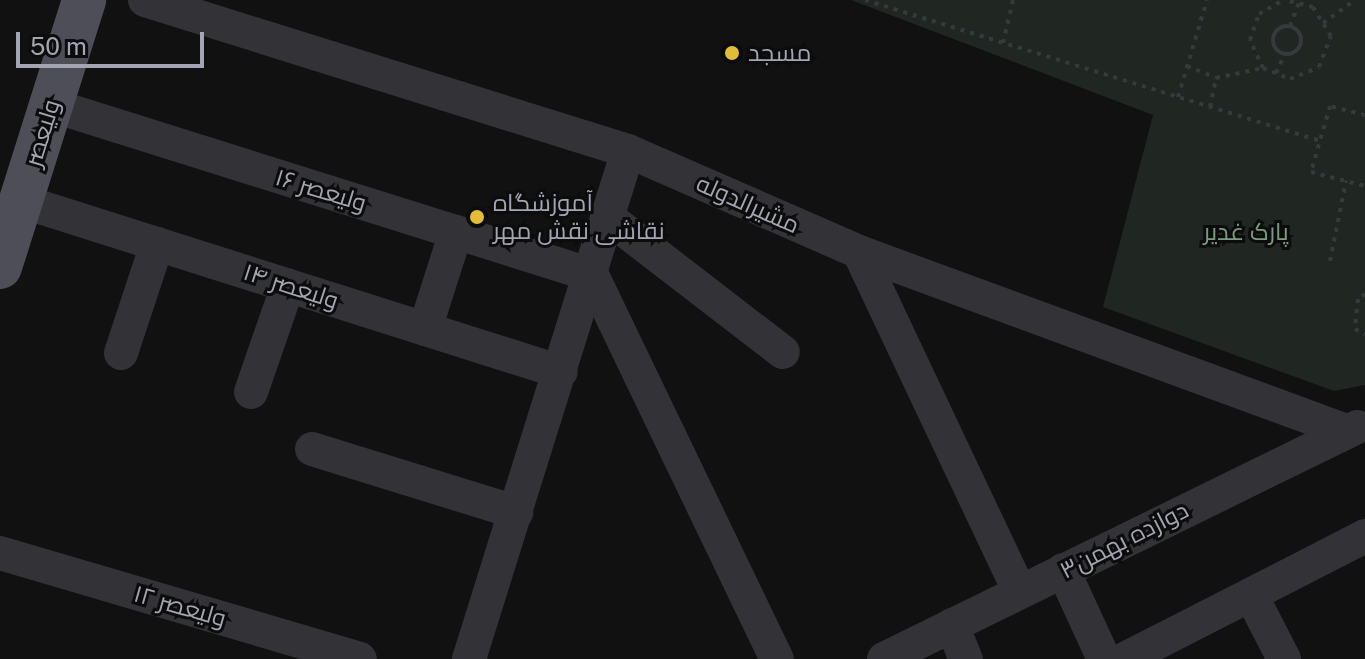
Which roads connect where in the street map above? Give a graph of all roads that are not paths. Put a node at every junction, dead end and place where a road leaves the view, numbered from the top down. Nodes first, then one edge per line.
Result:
1 (84, 0) edge
2 (145, 0) edge
3 (51, 105) junction
4 (628, 151) junction
5 (21, 201) junction
6 (610, 219) junction
7 (456, 232) junction
8 (157, 244) junction
9 (859, 252) junction
10 (2, 253) edge
11 (592, 275) junction
12 (288, 285) junction
13 (425, 329) junction
14 (783, 352) dead end
15 (121, 353) dead end
16 (561, 372) junction
17 (251, 392) dead end
18 (1354, 428) edge
19 (312, 449) dead end
20 (516, 512) junction
21 (1365, 536) edge
22 (0, 553) edge
23 (1063, 570) junction
24 (1020, 592) junction
25 (1251, 595) junction
26 (952, 625) junction
27 (360, 659) edge
28 (469, 659) edge
29 (777, 659) edge
30 (884, 659) edge
31 (966, 659) edge
32 (1104, 659) edge
33 (1125, 659) edge
34 (1284, 659) edge

1 - 3 main road, ولیعصر
2 - 4 street, مشیرالدوله
3 - 5 main road, ولیعصر
3 - 7 street, ولیعصر ۱۶
4 - 6 street
4 - 9 street, مشیرالدوله
5 - 8 street, ولیعصر ۱۴
5 - 10 main road, ولیعصر
6 - 11 street
6 - 14 street
7 - 11 street, ولیعصر ۱۶
7 - 13 street
8 - 12 street, ولیعصر ۱۴
8 - 15 street
9 - 18 street, مشیرالدوله
9 - 24 street
11 - 16 street
11 - 29 street
12 - 13 street, ولیعصر ۱۴
12 - 17 street
13 - 16 street, ولیعصر ۱۴
16 - 20 street
18 - 23 street, دوازده بهمن۳
19 - 20 street
20 - 28 street
21 - 25 street
22 - 27 street, ولیعصر ۱۲
23 - 24 street, دوازده بهمن۳
23 - 32 street
24 - 26 street, دوازده بهمن۳
25 - 33 street
25 - 34 street
26 - 30 street, دوازده بهمن۳
26 - 31 street

